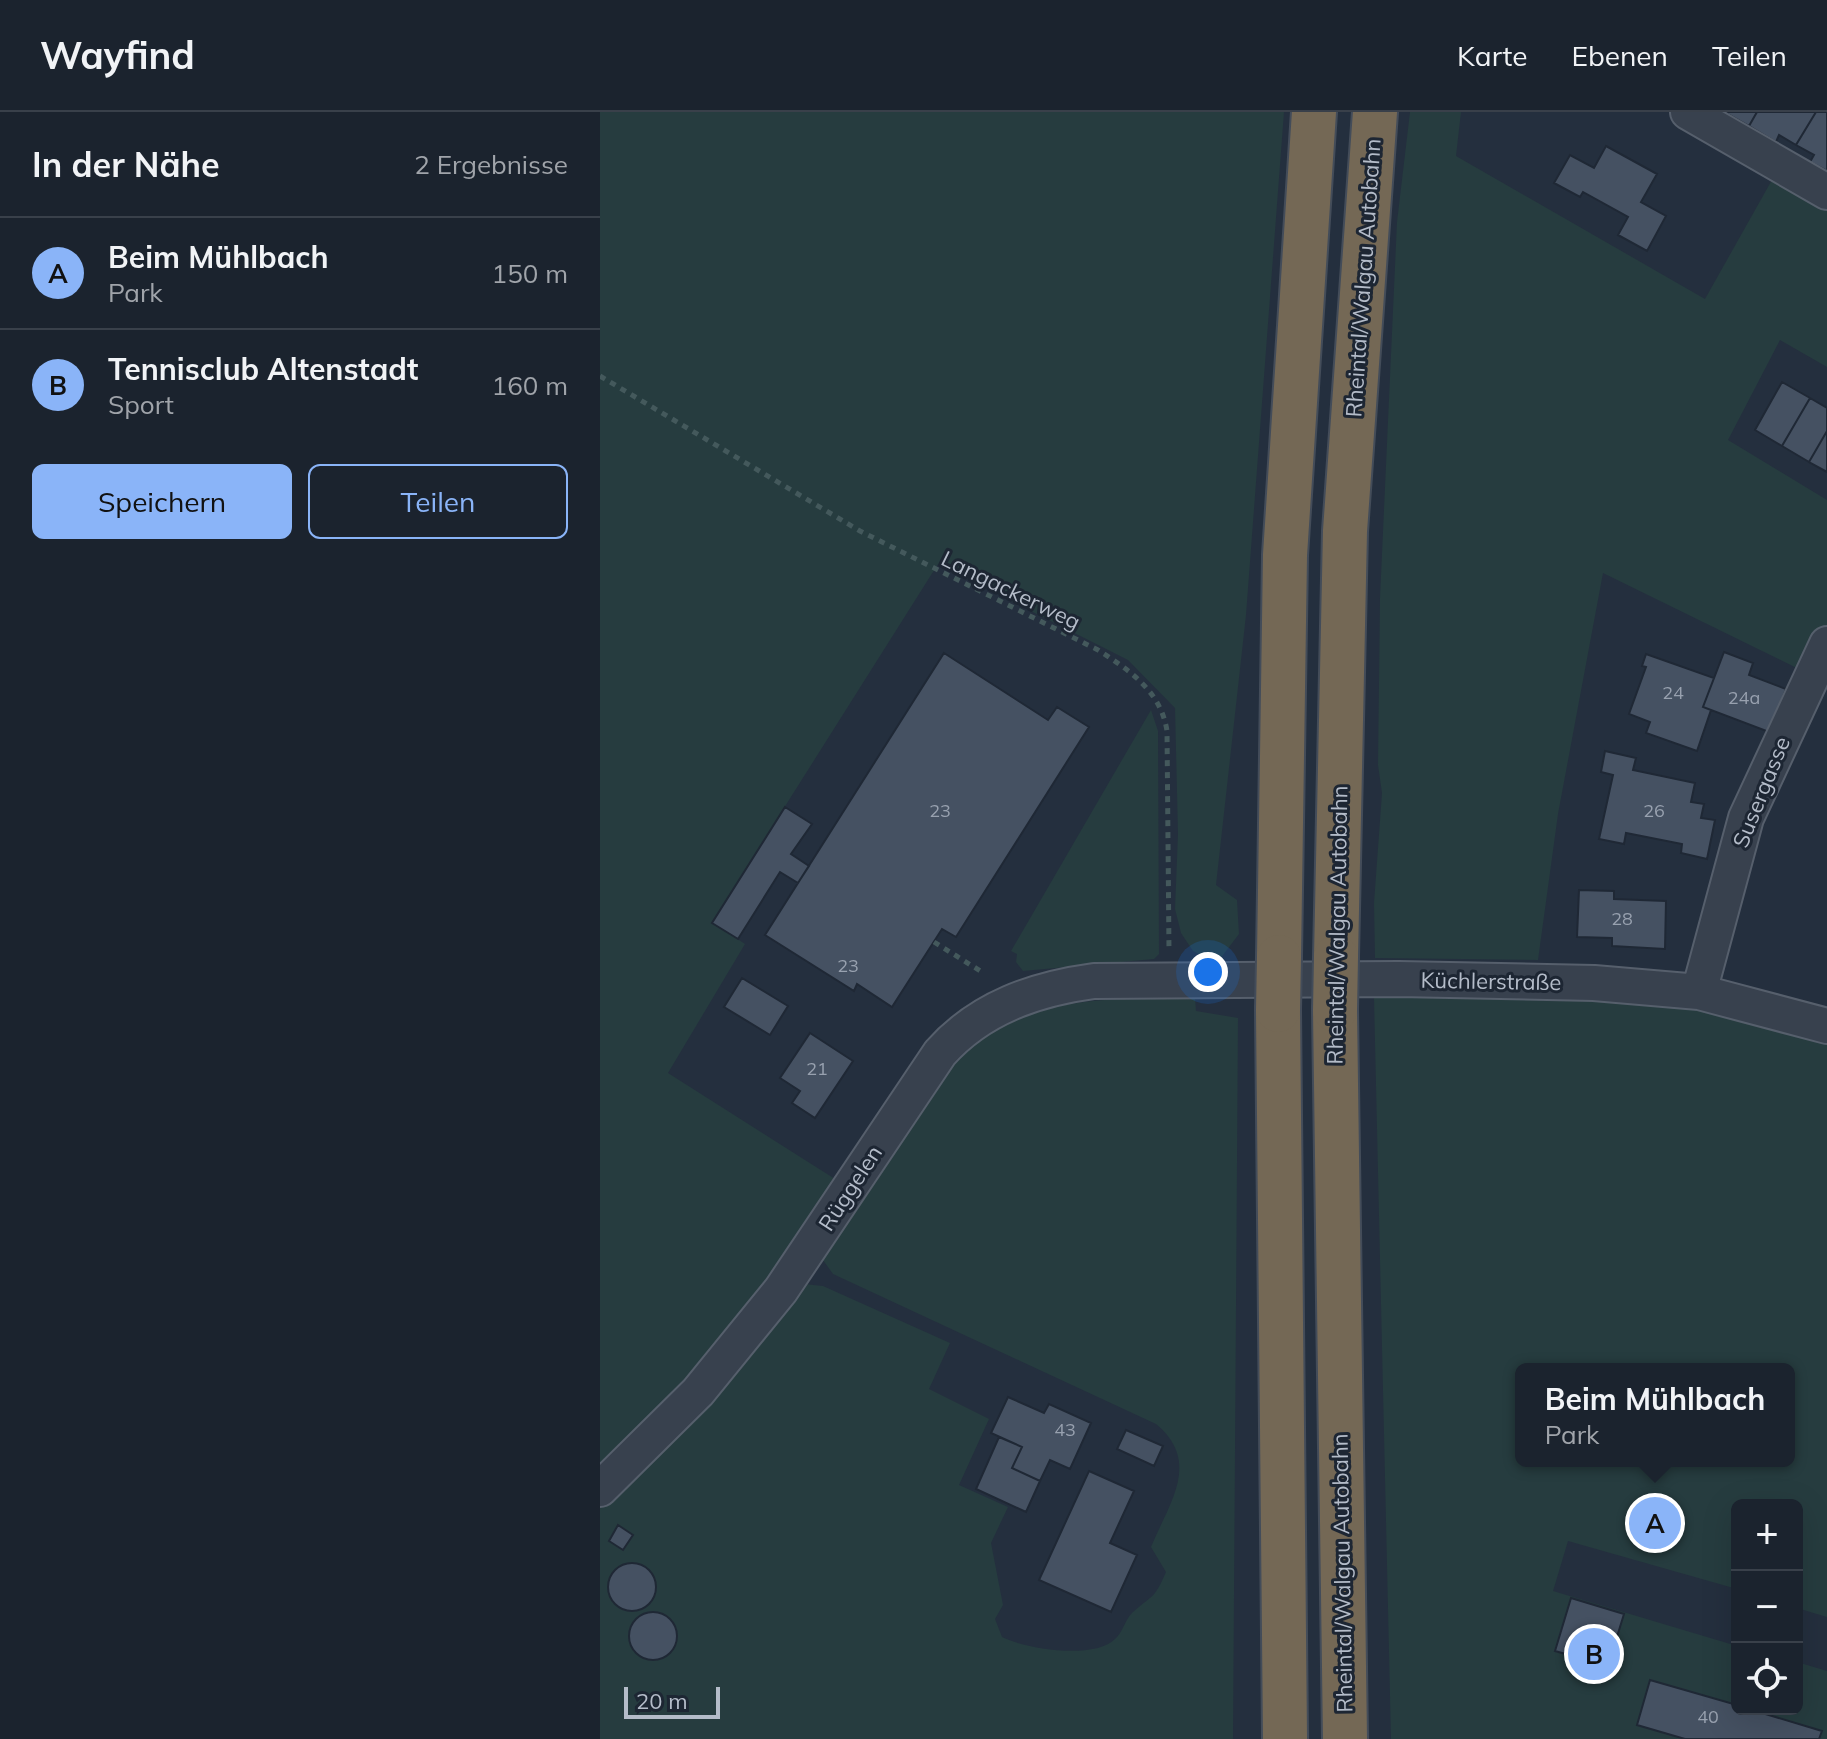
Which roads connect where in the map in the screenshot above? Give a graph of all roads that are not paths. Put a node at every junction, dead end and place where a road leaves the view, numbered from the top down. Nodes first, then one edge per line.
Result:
1 (1314, 112) edge
2 (1375, 112) edge
3 (1688, 112) edge
4 (1827, 192) edge
5 (1827, 644) edge
6 (1159, 980) joint
7 (1699, 992) junction
8 (1827, 1026) edge
9 (600, 1489) edge
10 (1285, 1739) edge
11 (1345, 1739) edge

1 - 10 highway, bridge
2 - 11 highway, Rheintal/Walgau Autobahn, bridge
3 - 4 street
5 - 7 street, Susergasse
6 - 7 street, Küchlerstraße
6 - 9 street, Rüggelen
7 - 8 street, Küchlerstraße

